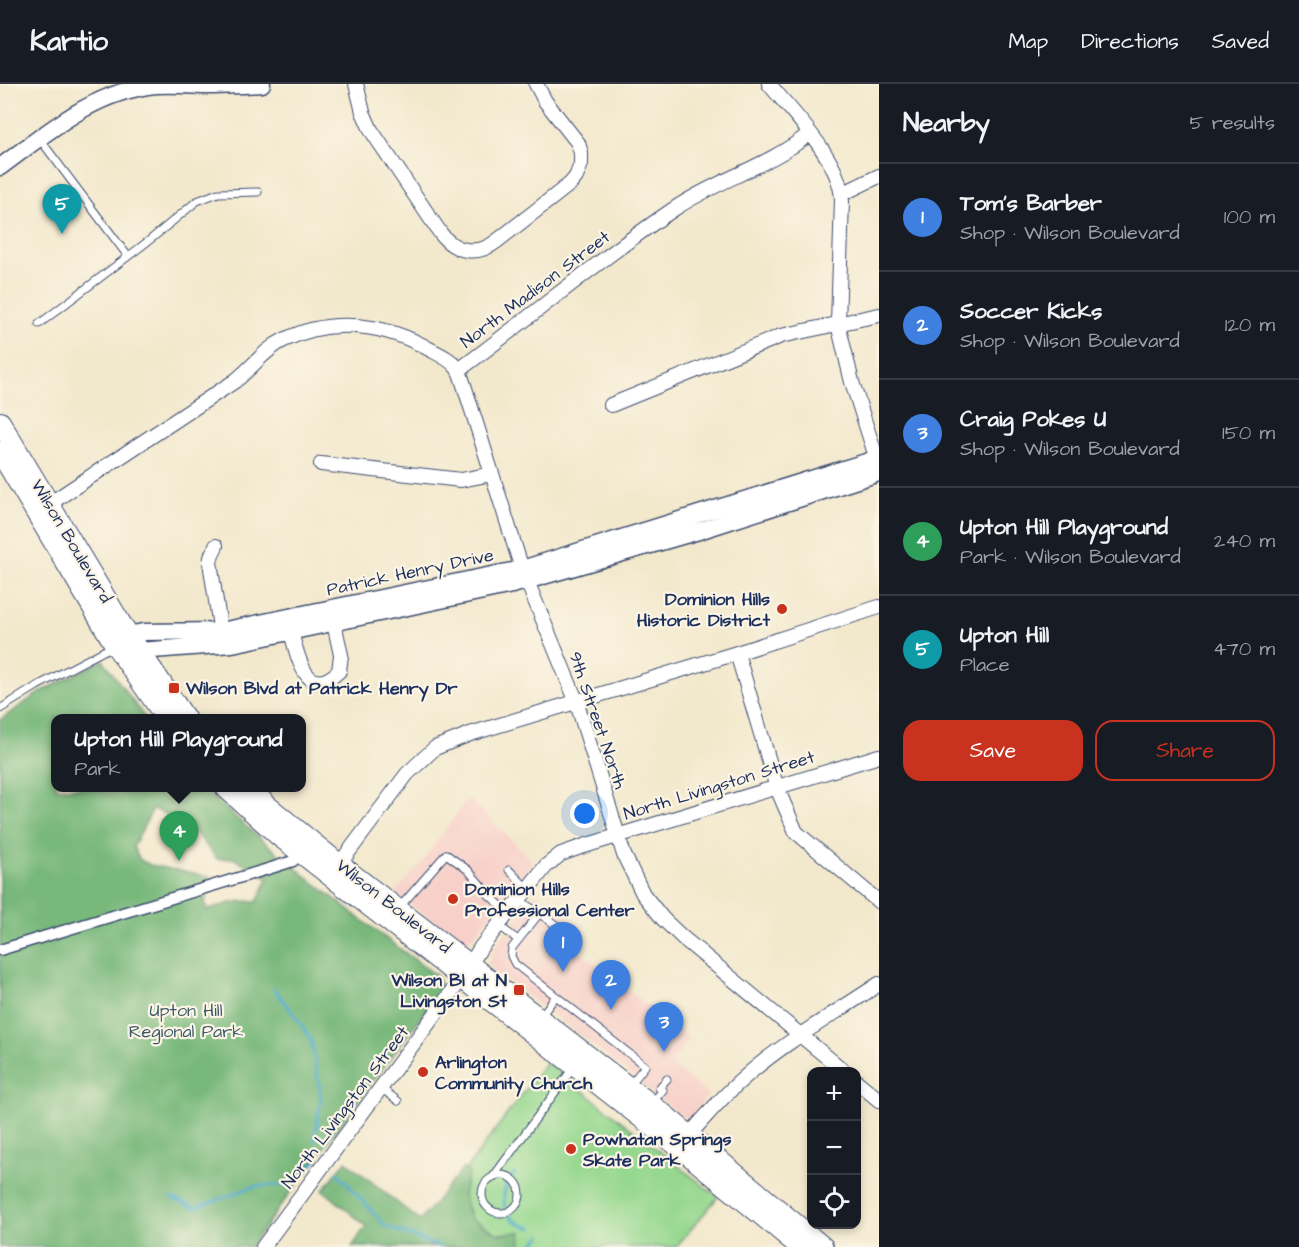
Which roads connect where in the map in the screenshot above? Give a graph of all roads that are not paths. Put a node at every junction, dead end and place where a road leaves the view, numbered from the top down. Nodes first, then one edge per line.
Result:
1 (169, 84) edge
2 (262, 84) edge
3 (356, 84) edge
4 (536, 84) edge
5 (774, 85) edge
6 (809, 134) junction
7 (39, 138) junction
8 (0, 167) edge
9 (879, 176) edge
10 (258, 192) dead end
11 (842, 194) junction
12 (127, 255) junction
13 (879, 315) edge
14 (39, 324) dead end
15 (838, 324) junction
16 (459, 370) junction
17 (611, 405) dead end
18 (0, 422) edge
19 (0, 452) edge
20 (321, 464) dead end
21 (878, 465) edge
22 (492, 474) junction
23 (43, 508) junction
24 (216, 546) dead end
25 (524, 575) junction
26 (879, 607) edge
27 (334, 623) junction
28 (291, 632) junction
29 (222, 638) junction
30 (127, 643) junction
31 (737, 653) junction
32 (576, 700) junction
33 (0, 709) edge
34 (164, 714) edge
35 (182, 714) edge
36 (879, 756) edge
37 (777, 788) junction
38 (230, 792) edge
39 (252, 792) edge
40 (618, 835) junction
41 (301, 853) junction
42 (335, 870) junction
43 (509, 870) dead end
44 (522, 893) junction
45 (879, 902) edge
46 (398, 909) junction
47 (508, 912) junction
48 (539, 914) junction
49 (498, 925) junction
50 (572, 936) dead end
51 (518, 940) junction
52 (0, 950) edge
53 (466, 972) junction
54 (879, 984) edge
55 (556, 996) junction
56 (539, 1018) junction
57 (801, 1036) junction
58 (575, 1065) junction
59 (840, 1067) edge
60 (667, 1079) dead end
61 (861, 1085) edge
62 (381, 1088) junction
63 (624, 1094) junction
64 (879, 1100) edge
65 (398, 1101) dead end
66 (651, 1105) junction
67 (684, 1141) junction
68 (493, 1177) junction
69 (263, 1247) edge
70 (800, 1247) edge
71 (823, 1247) edge

1 - 2 street
1 - 7 street
3 - 4 street
5 - 6 street
6 - 11 street
6 - 16 street, North Madison Street
7 - 8 street
7 - 12 lane
9 - 11 street
10 - 12 lane
11 - 15 street
12 - 14 lane
13 - 15 street
15 - 17 street
15 - 21 street
16 - 22 street, 9th Street North
16 - 23 street, North Madison Street
18 - 23 main road, Wilson Boulevard
19 - 23 main road, Wilson Boulevard
20 - 22 street
21 - 25 street, Patrick Henry Drive
22 - 25 street, 9th Street North
23 - 30 main road, Wilson Boulevard
24 - 29 street
25 - 27 street, Patrick Henry Drive
25 - 29 street, Patrick Henry Drive
25 - 32 street, 9th Street North
26 - 31 street
27 - 28 street, Patrick Henry Drive
27 - 28 street, Patrick Henry Drive
28 - 29 street, Patrick Henry Drive
29 - 30 street, Patrick Henry Drive
30 - 33 lane
30 - 34 main road, Wilson Boulevard
30 - 35 main road, Wilson Boulevard
31 - 32 street
31 - 37 street
32 - 40 street, 9th Street North
32 - 42 street
36 - 37 street, North Livingston Street
37 - 40 street, North Livingston Street
37 - 45 street
38 - 41 main road, Wilson Boulevard
39 - 42 main road, Wilson Boulevard
40 - 44 street, North Livingston Street
40 - 57 street, 9th Street North
41 - 42 main road, Wilson Boulevard
41 - 52 street
42 - 46 main road, Wilson Boulevard
42 - 53 main road, Wilson Boulevard
43 - 44 lane
44 - 47 street, North Livingston Street
44 - 48 lane
46 - 47 lane
46 - 53 main road, Wilson Boulevard
47 - 49 street, North Livingston Street
48 - 50 lane
48 - 51 lane
49 - 51 lane
49 - 53 street, North Livingston Street
51 - 55 lane
53 - 56 main road, Wilson Boulevard
53 - 58 main road, Wilson Boulevard
53 - 62 street, North Livingston Street
54 - 57 street
55 - 56 lane
55 - 63 lane
56 - 63 main road, Wilson Boulevard
57 - 59 street, 9th Street North
57 - 67 street
58 - 63 main road, Wilson Boulevard
58 - 68 lane
60 - 66 lane
61 - 64 street
62 - 65 lane
62 - 69 street, North Livingston Street
63 - 66 main road, Wilson Boulevard
63 - 67 main road, Wilson Boulevard
66 - 67 main road, Wilson Boulevard
67 - 70 main road, Wilson Boulevard
67 - 71 main road, Wilson Boulevard
68 - 68 lane

